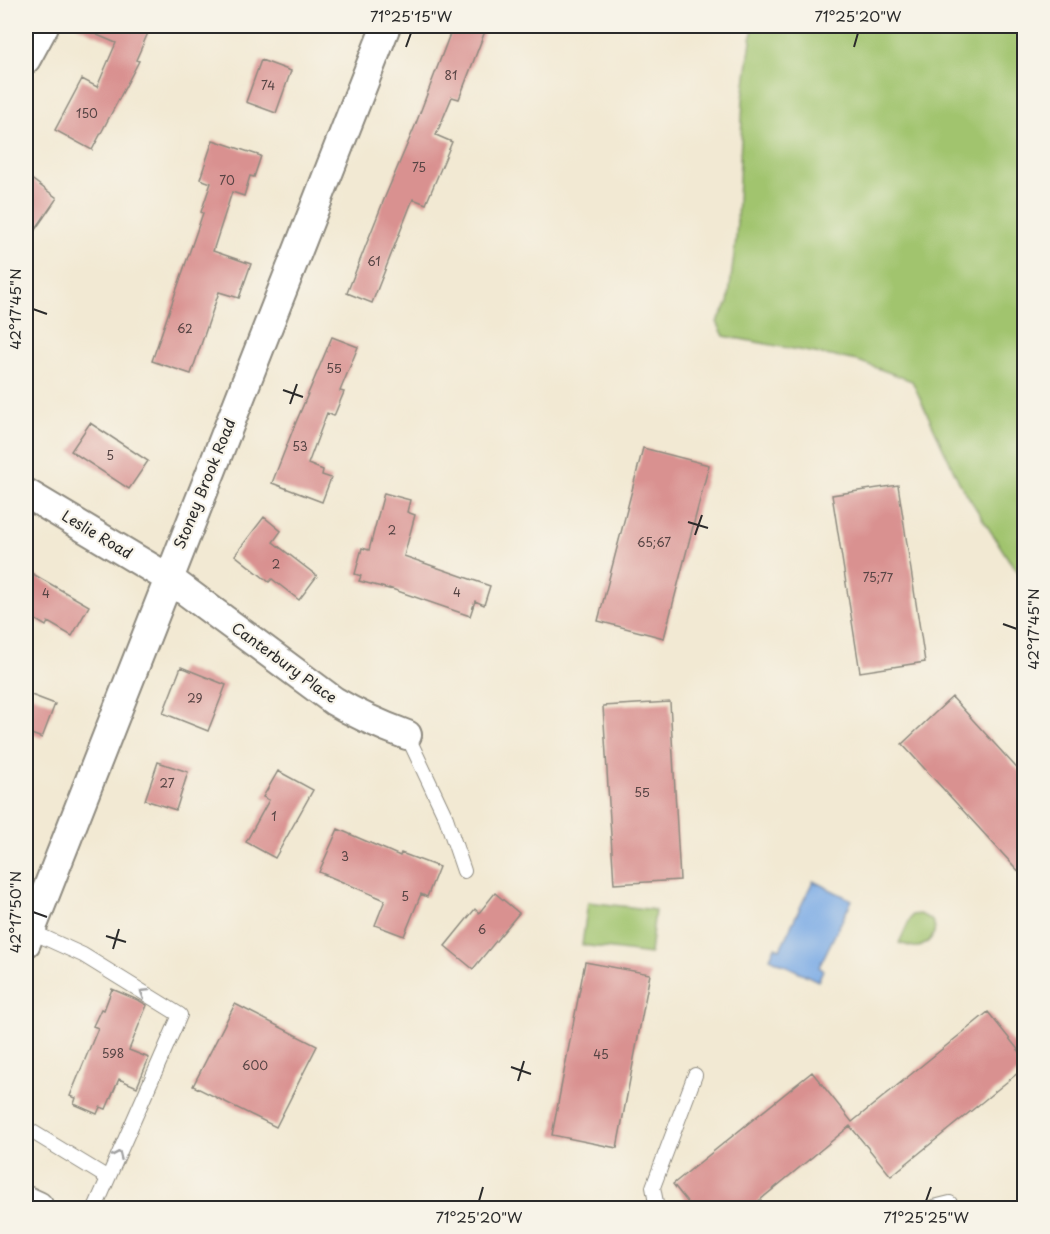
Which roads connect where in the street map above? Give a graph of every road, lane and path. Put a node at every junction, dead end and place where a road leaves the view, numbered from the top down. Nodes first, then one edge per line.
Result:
1 (44, 26) edge
2 (386, 26) edge
3 (26, 59) edge
4 (26, 493) edge
5 (168, 578) junction
6 (407, 735) joint
7 (464, 871) dead end
8 (29, 927) edge
9 (695, 1075) dead end
10 (26, 1128) edge
11 (108, 1178) junction
12 (26, 1203) edge
13 (37, 1209) edge
14 (95, 1209) edge
15 (657, 1209) edge
16 (930, 1209) edge
17 (952, 1209) edge

1 - 3 street
2 - 5 street, Stoney Brook Road
4 - 5 street, Leslie Road
5 - 6 street, Canterbury Place
5 - 8 street, Stoney Brook Road
6 - 7 lane
11 -> 8 lane
9 - 15 lane
10 - 11 lane
11 - 14 lane
12 - 13 highway
16 - 17 lane

